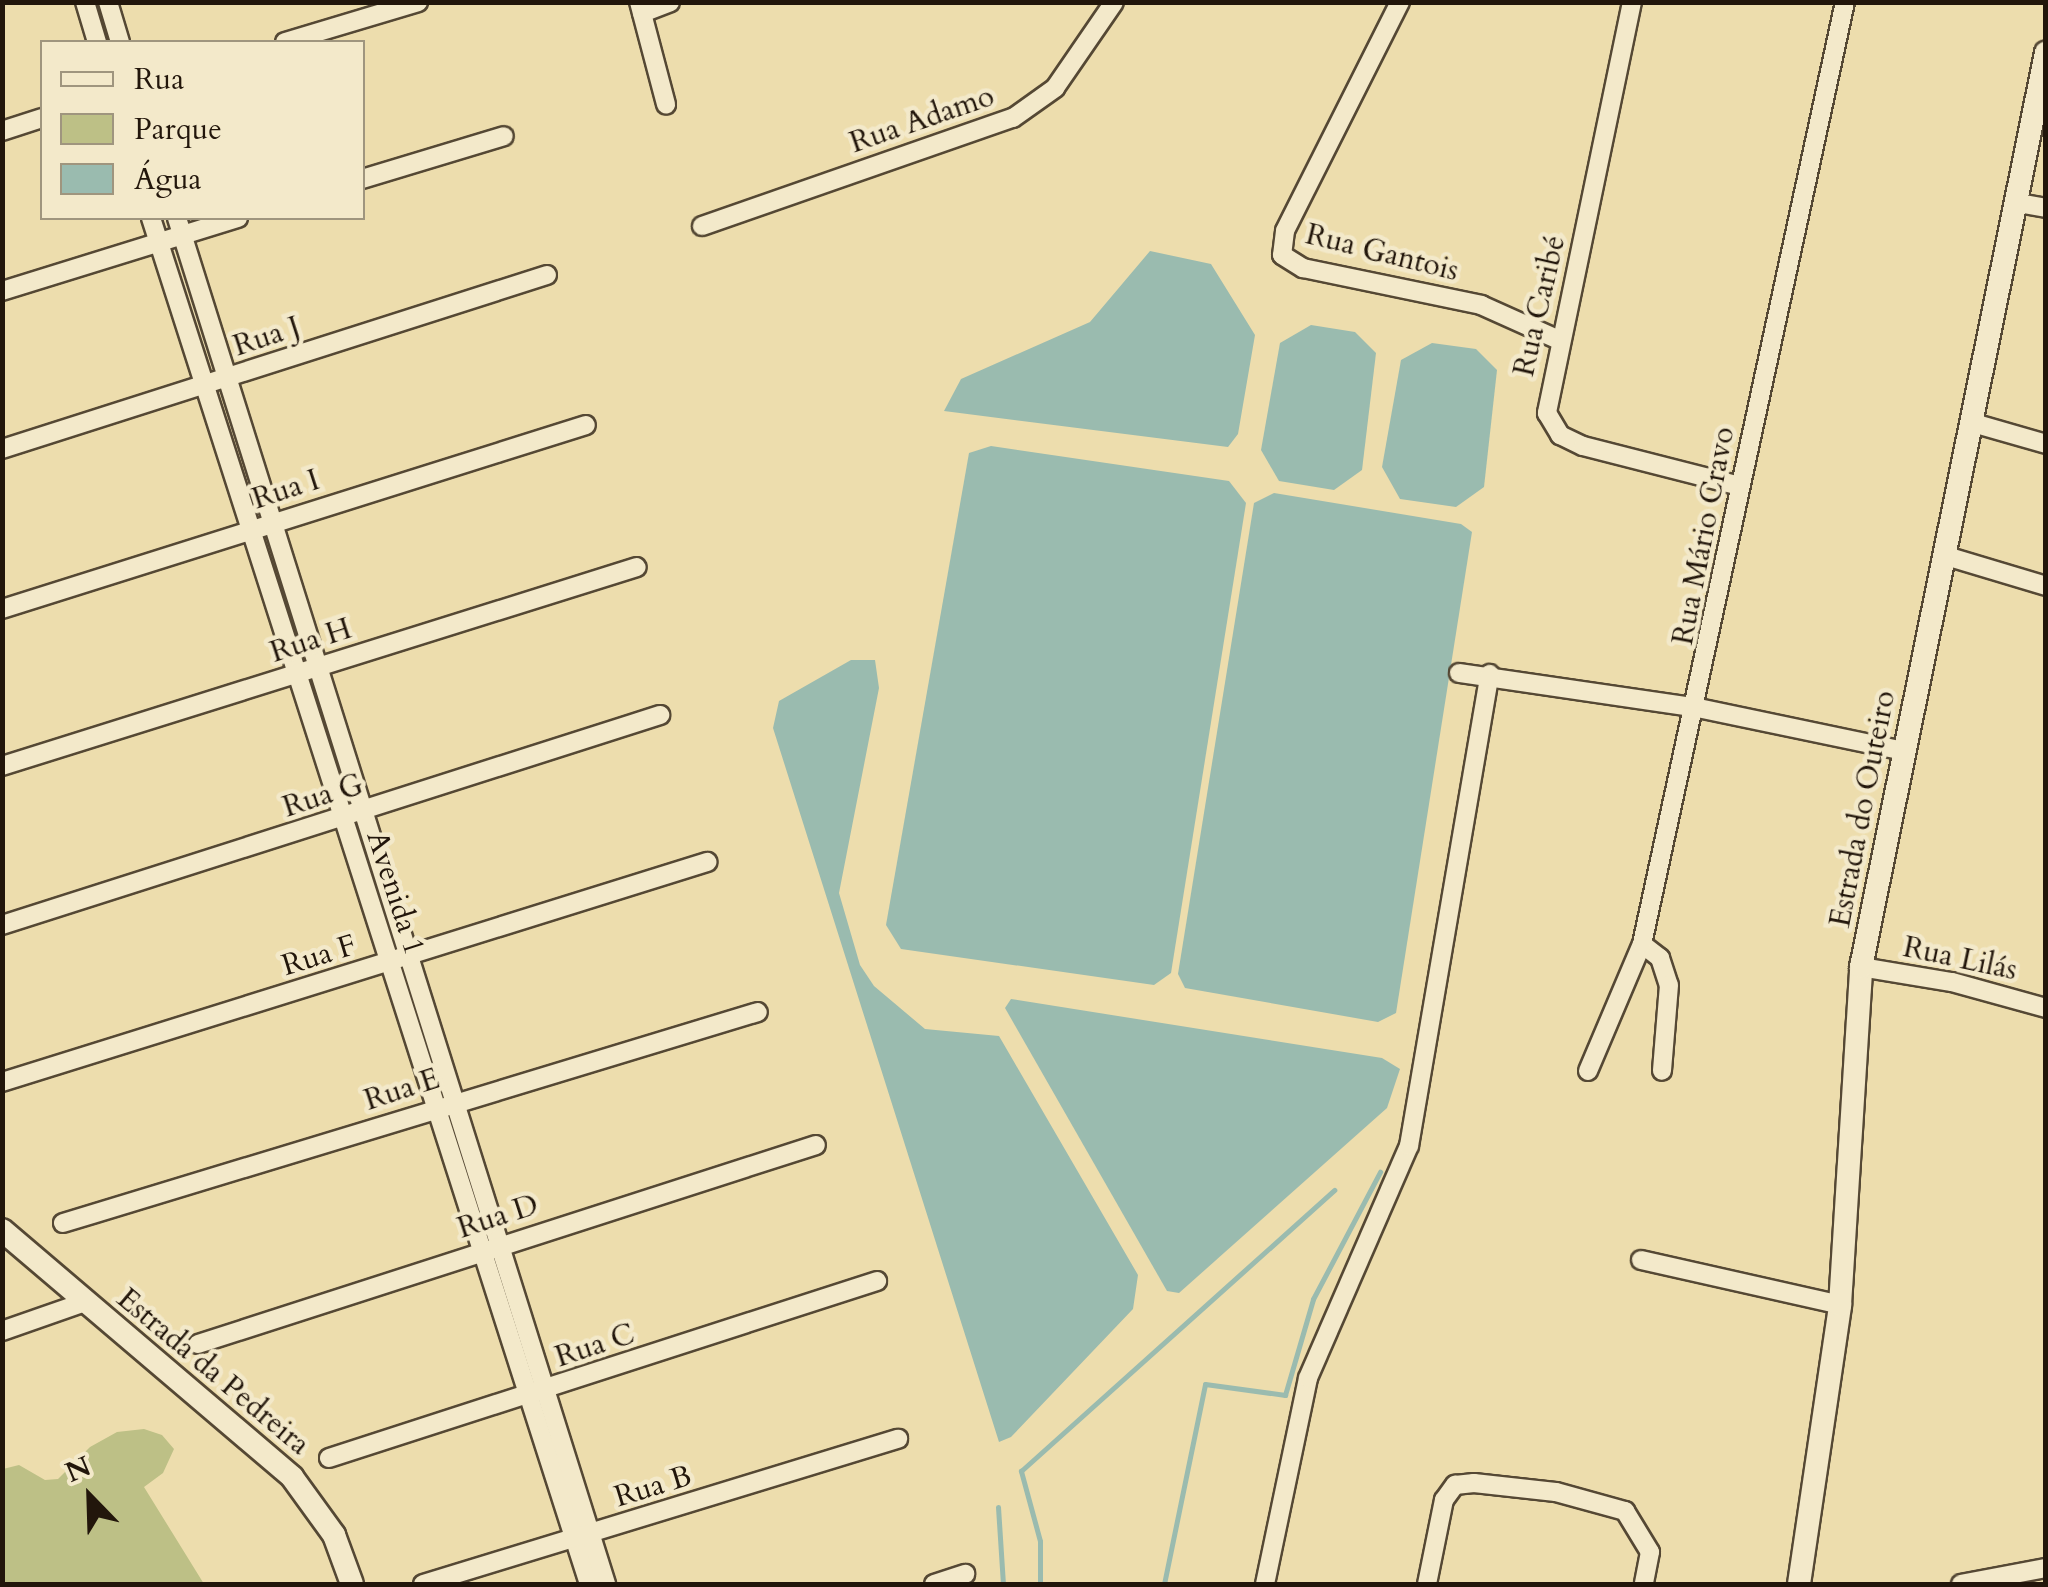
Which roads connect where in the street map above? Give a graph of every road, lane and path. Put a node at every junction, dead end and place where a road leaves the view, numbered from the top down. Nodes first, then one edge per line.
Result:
1 (85, 2) edge
2 (108, 2) edge
3 (418, 2) edge
4 (670, 2) edge
5 (1114, 2) edge
6 (1400, 2) edge
7 (1632, 2) edge
8 (1845, 2) edge
9 (640, 8) edge
10 (96, 40) edge
11 (119, 40) edge
12 (292, 40) edge
13 (2046, 53) edge
14 (666, 104) dead end
15 (40, 119) edge
16 (2, 130) edge
17 (504, 136) dead end
18 (365, 179) edge
19 (2018, 203) junction
20 (2046, 208) edge
21 (152, 220) edge
22 (224, 220) edge
23 (180, 226) edge
24 (702, 226) dead end
25 (158, 242) junction
26 (547, 275) dead end
27 (2, 290) edge
28 (1561, 342) junction
29 (224, 380) junction
30 (204, 387) junction
31 (1973, 423) junction
32 (586, 425) dead end
33 (2046, 444) edge
34 (2, 449) edge
35 (1740, 486) junction
36 (273, 523) junction
37 (250, 531) junction
38 (1946, 556) junction
39 (637, 568) dead end
40 (2046, 586) edge
41 (2, 609) edge
42 (306, 671) junction
43 (1459, 674) dead end
44 (1490, 674) junction
45 (1698, 708) junction
46 (660, 715) dead end
47 (1904, 751) junction
48 (2, 766) edge
49 (360, 812) junction
50 (342, 820) junction
51 (708, 862) dead end
52 (2, 925) edge
53 (1642, 944) junction
54 (398, 961) junction
55 (1861, 967) junction
56 (2046, 1008) edge
57 (758, 1012) dead end
58 (1588, 1071) dead end
59 (1662, 1071) dead end
60 (2, 1082) edge
61 (451, 1103) junction
62 (433, 1110) junction
63 (816, 1146) dead end
64 (63, 1223) dead end
65 (2, 1230) edge
66 (487, 1249) junction
67 (1641, 1260) dead end
68 (876, 1281) dead end
69 (85, 1302) junction
70 (1840, 1305) junction
71 (2, 1330) edge
72 (198, 1344) dead end
73 (537, 1394) junction
74 (898, 1439) dead end
75 (329, 1458) dead end
76 (582, 1538) junction
77 (2046, 1568) edge
78 (965, 1574) dead end
79 (352, 1584) edge
80 (423, 1584) edge
81 (588, 1584) edge
82 (606, 1584) edge
83 (934, 1584) edge
84 (1265, 1584) edge
85 (1427, 1584) edge
86 (1644, 1584) edge
87 (1800, 1584) edge
88 (1961, 1584) edge

1 - 10 street
2 - 11 street
3 - 12 street
4 - 9 street
5 - 24 street, Rua Adamo
6 - 28 street, Rua Gantois
7 - 28 street, Rua Caribé
8 - 35 street, Rua Mário Cravo
9 - 14 street
13 - 19 street, Estrada do Outeiro
15 - 16 street
17 - 18 street
19 - 20 street
19 - 31 street, Estrada do Outeiro
21 - 25 street, Avenida 1
22 - 23 street
23 - 25 street
23 - 29 street, Avenida 1
25 - 27 street
25 - 30 street, Avenida 1
26 - 29 street, Rua J
28 - 35 street, Rua Caribé
29 - 30 street, Rua J
29 - 36 street, Avenida 1
30 - 34 street, Rua J
30 - 37 street, Avenida 1
31 - 33 street
31 - 38 street, Estrada do Outeiro
32 - 36 street, Rua I
35 - 45 street, Rua Mário Cravo
36 - 37 street, Rua I
36 - 42 street, Avenida 1
37 - 41 street, Rua I
37 - 42 street, Avenida 1
38 - 40 street
38 - 47 street, Estrada do Outeiro
39 - 42 street, Rua H
42 - 48 street, Rua H
42 - 49 street, Avenida 1
42 - 50 street, Avenida 1
43 - 44 street
44 - 45 street
44 - 84 street
45 - 47 street
45 - 53 street, Rua Mário Cravo
46 - 49 street, Rua G
47 - 55 street, Estrada do Outeiro
49 - 50 street, Rua G
49 - 54 street, Avenida 1
50 - 52 street, Rua G
50 - 54 street, Avenida 1
51 - 54 street, Rua F
53 - 58 street, Rua Mário Cravo
53 - 59 street
54 - 60 street, Rua F
54 - 61 street, Avenida 1
54 - 62 street, Avenida 1
55 - 56 street, Rua Lilás
55 - 70 street, Estrada do Outeiro
57 - 61 street, Rua E
61 - 62 street, Rua E
61 - 66 street, Avenida 1
62 - 64 street, Rua E
62 - 66 street, Avenida 1
63 - 66 street, Rua D
65 - 69 street, Estrada da Pedreira
66 - 72 street, Rua D
66 - 73 street, Avenida 1
67 - 70 street
68 - 73 street, Rua C
69 - 71 street
69 - 79 street, Estrada da Pedreira
70 - 87 street, Estrada do Outeiro
73 - 75 street, Rua C
73 - 76 street, Avenida 1
74 - 76 street, Rua B
76 - 80 street, Rua B
76 - 81 street, Avenida 1
76 - 82 street, Avenida 1
77 - 88 street
78 - 83 street
85 - 86 street

